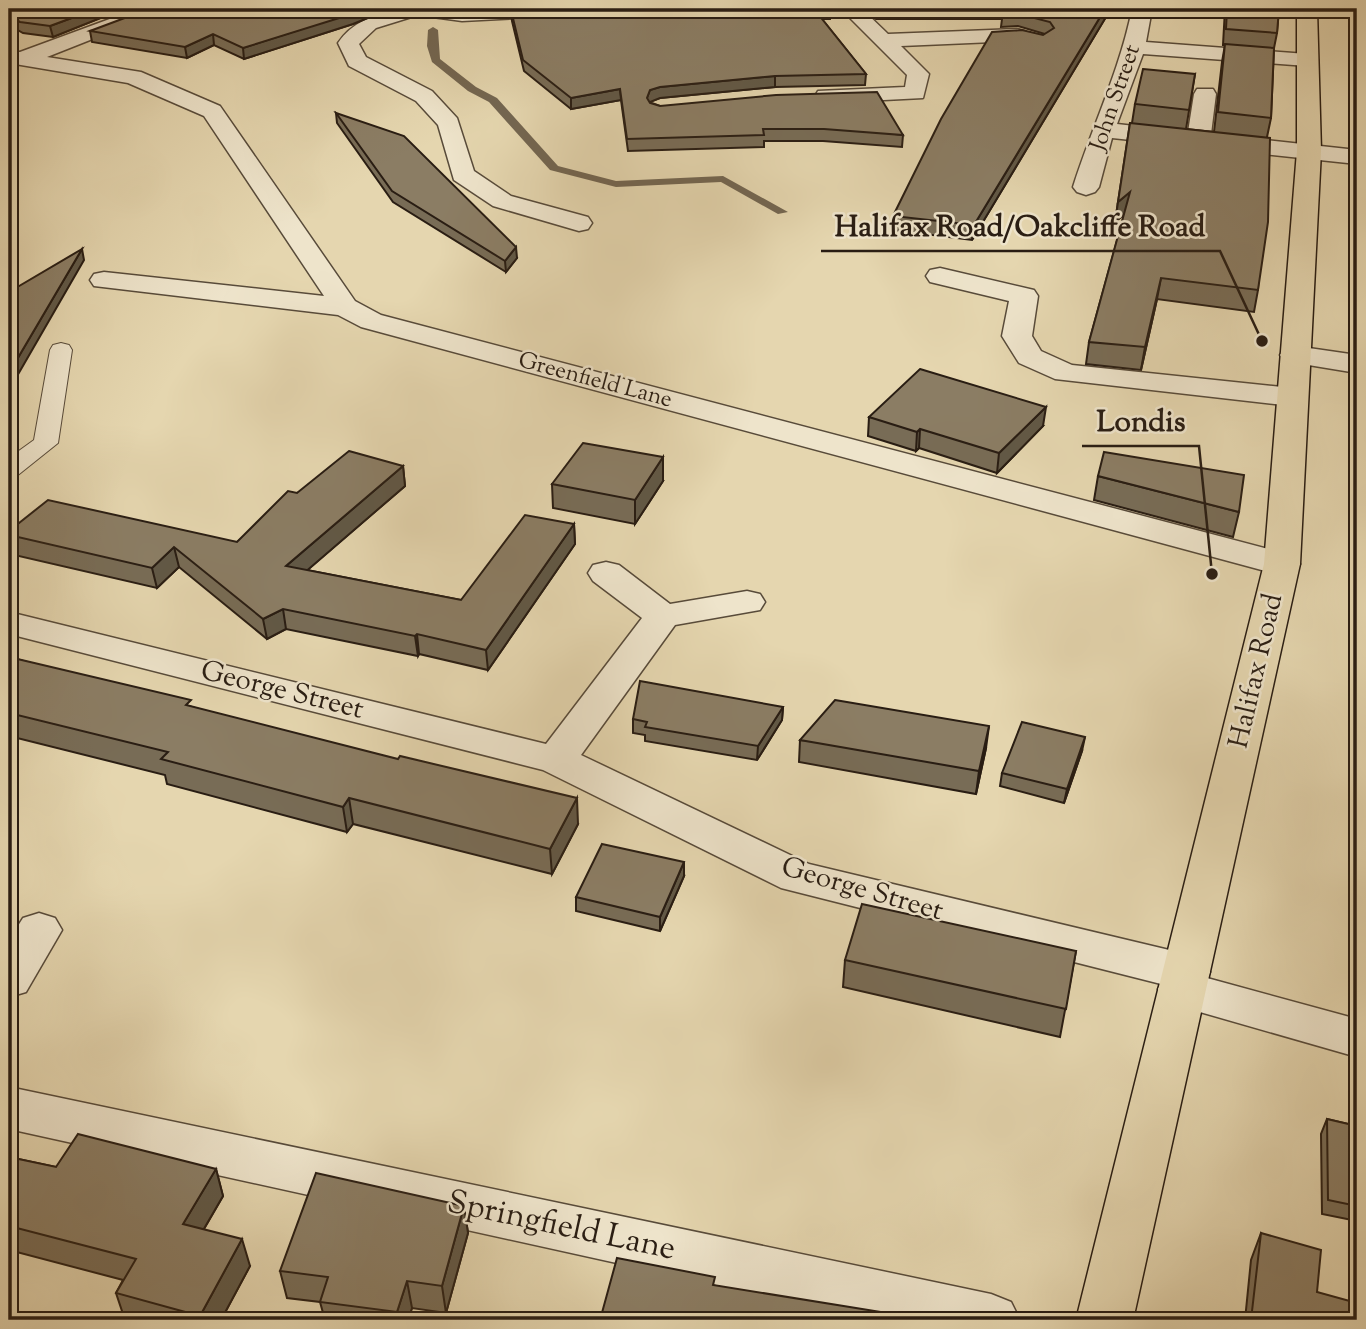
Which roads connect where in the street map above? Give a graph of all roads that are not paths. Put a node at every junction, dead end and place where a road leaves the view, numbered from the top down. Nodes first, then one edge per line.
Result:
1 (105, 9) edge
2 (417, 9) edge
3 (577, 9) edge
4 (852, 9) edge
5 (1142, 9) edge
6 (1307, 9) edge
7 (1024, 36) edge
8 (883, 40) junction
9 (1136, 47) junction
10 (13, 60) edge
11 (1307, 60) junction
12 (1205, 94) dead end
13 (800, 96) edge
14 (1103, 130) junction
15 (1199, 139) junction
16 (1309, 151) junction
17 (1357, 157) edge
18 (1086, 187) dead end
19 (579, 223) dead end
20 (940, 276) dead end
21 (104, 280) dead end
22 (345, 307) junction
23 (61, 350) dead end
24 (1295, 355) junction
25 (1357, 364) edge
26 (1292, 397) junction
27 (9, 470) edge
28 (1282, 564) junction
29 (606, 573) dead end
30 (747, 602) dead end
31 (663, 616) junction
32 (9, 623) edge
33 (556, 760) junction
34 (39, 930) dead end
35 (9, 979) edge
36 (1184, 981) junction
37 (1357, 1038) edge
38 (9, 1108) edge
39 (991, 1320) edge
40 (1104, 1320) edge

1 - 10 street
2 - 3 street
2 - 19 street
4 - 8 street
5 - 9 street, John Street
6 - 11 highway, Halifax Road
7 - 8 street
8 - 13 street
9 - 11 street
9 - 14 street, John Street
10 - 22 street, Greenfield Lane
11 - 16 highway, Halifax Road
12 - 15 street
14 - 15 street
14 - 18 street, John Street
15 - 16 street
16 - 17 street
16 - 24 highway, Halifax Road
20 - 26 street
21 - 22 street
22 - 28 street, Greenfield Lane
23 - 27 lane
24 - 25 street
24 - 26 highway, Halifax Road
26 - 28 highway, Halifax Road
28 - 36 highway, Halifax Road
29 - 31 street
30 - 31 street
31 - 33 street
32 - 33 street, George Street
33 - 36 street, George Street
34 - 35 street
36 - 37 street, George Street
36 - 40 highway, Halifax Road
38 - 39 street, Springfield Lane

